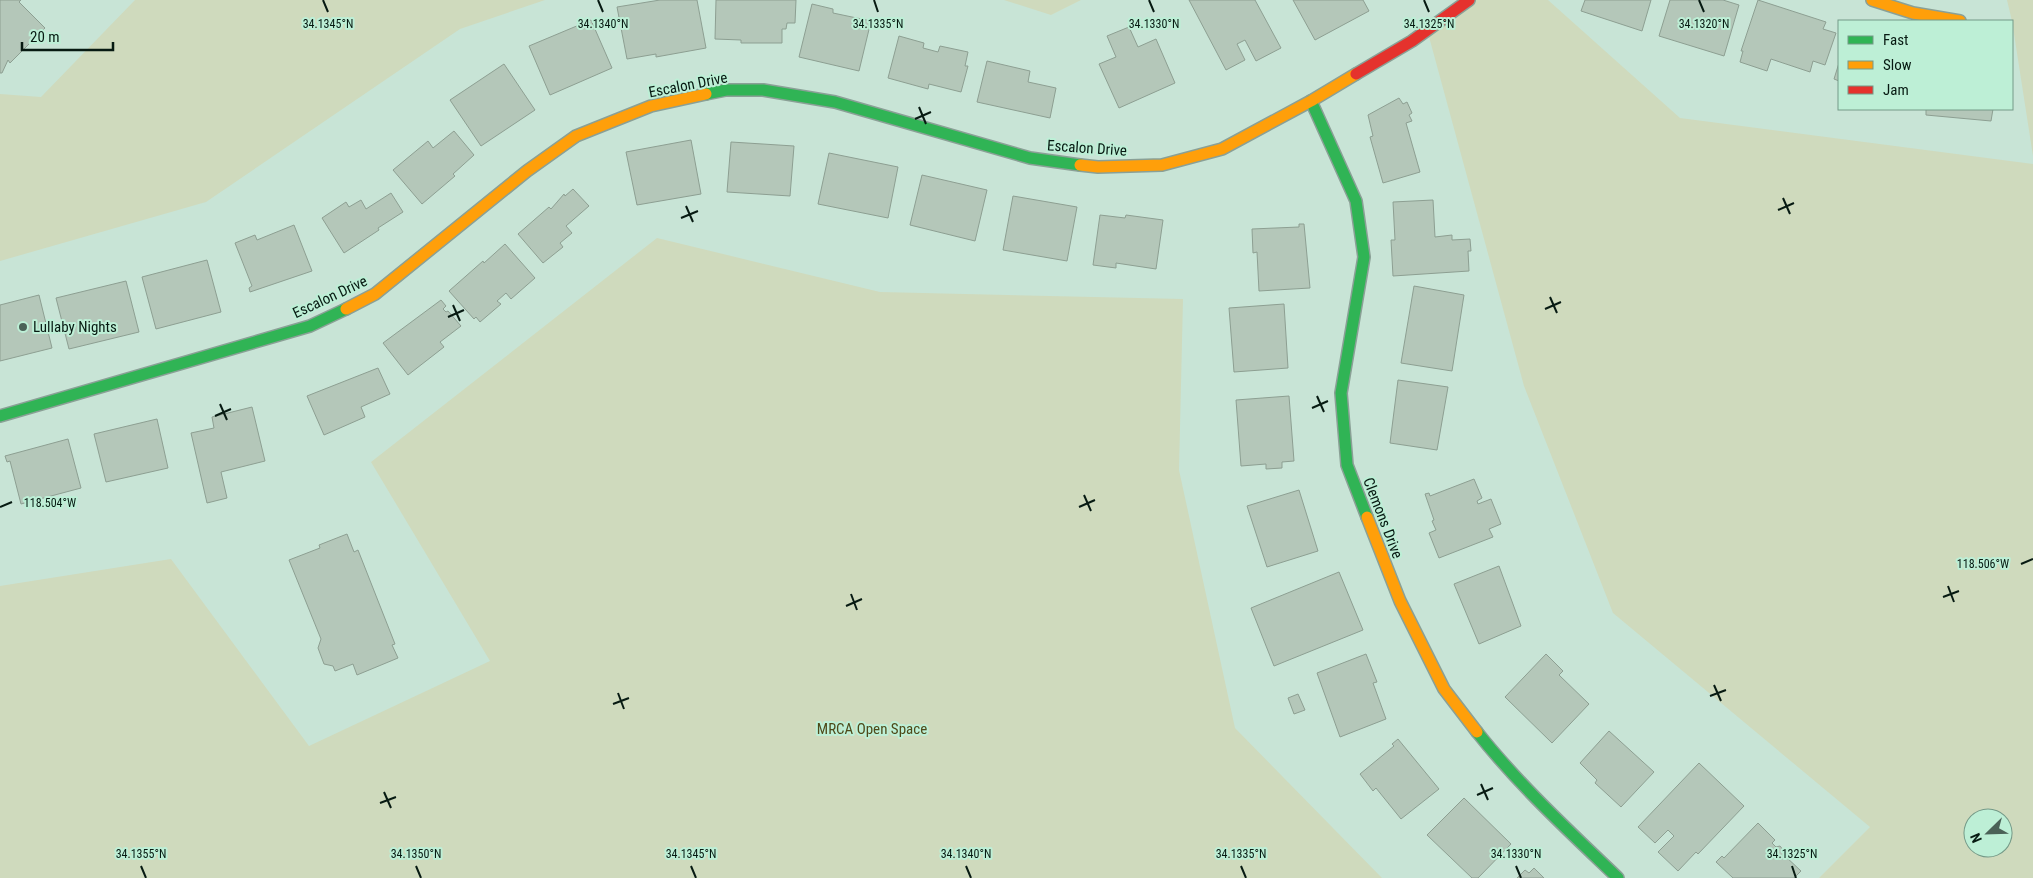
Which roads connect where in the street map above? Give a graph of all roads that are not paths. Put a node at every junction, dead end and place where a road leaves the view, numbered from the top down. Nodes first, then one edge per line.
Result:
1 (1469, 0) edge
2 (1872, 0) edge
3 (1954, 20) edge
4 (1311, 101) junction
5 (0, 416) edge
6 (1618, 878) edge

1 - 4 street, Escalon Drive
2 - 3 street
4 - 5 street, Escalon Drive
4 - 6 street, Clemons Drive

